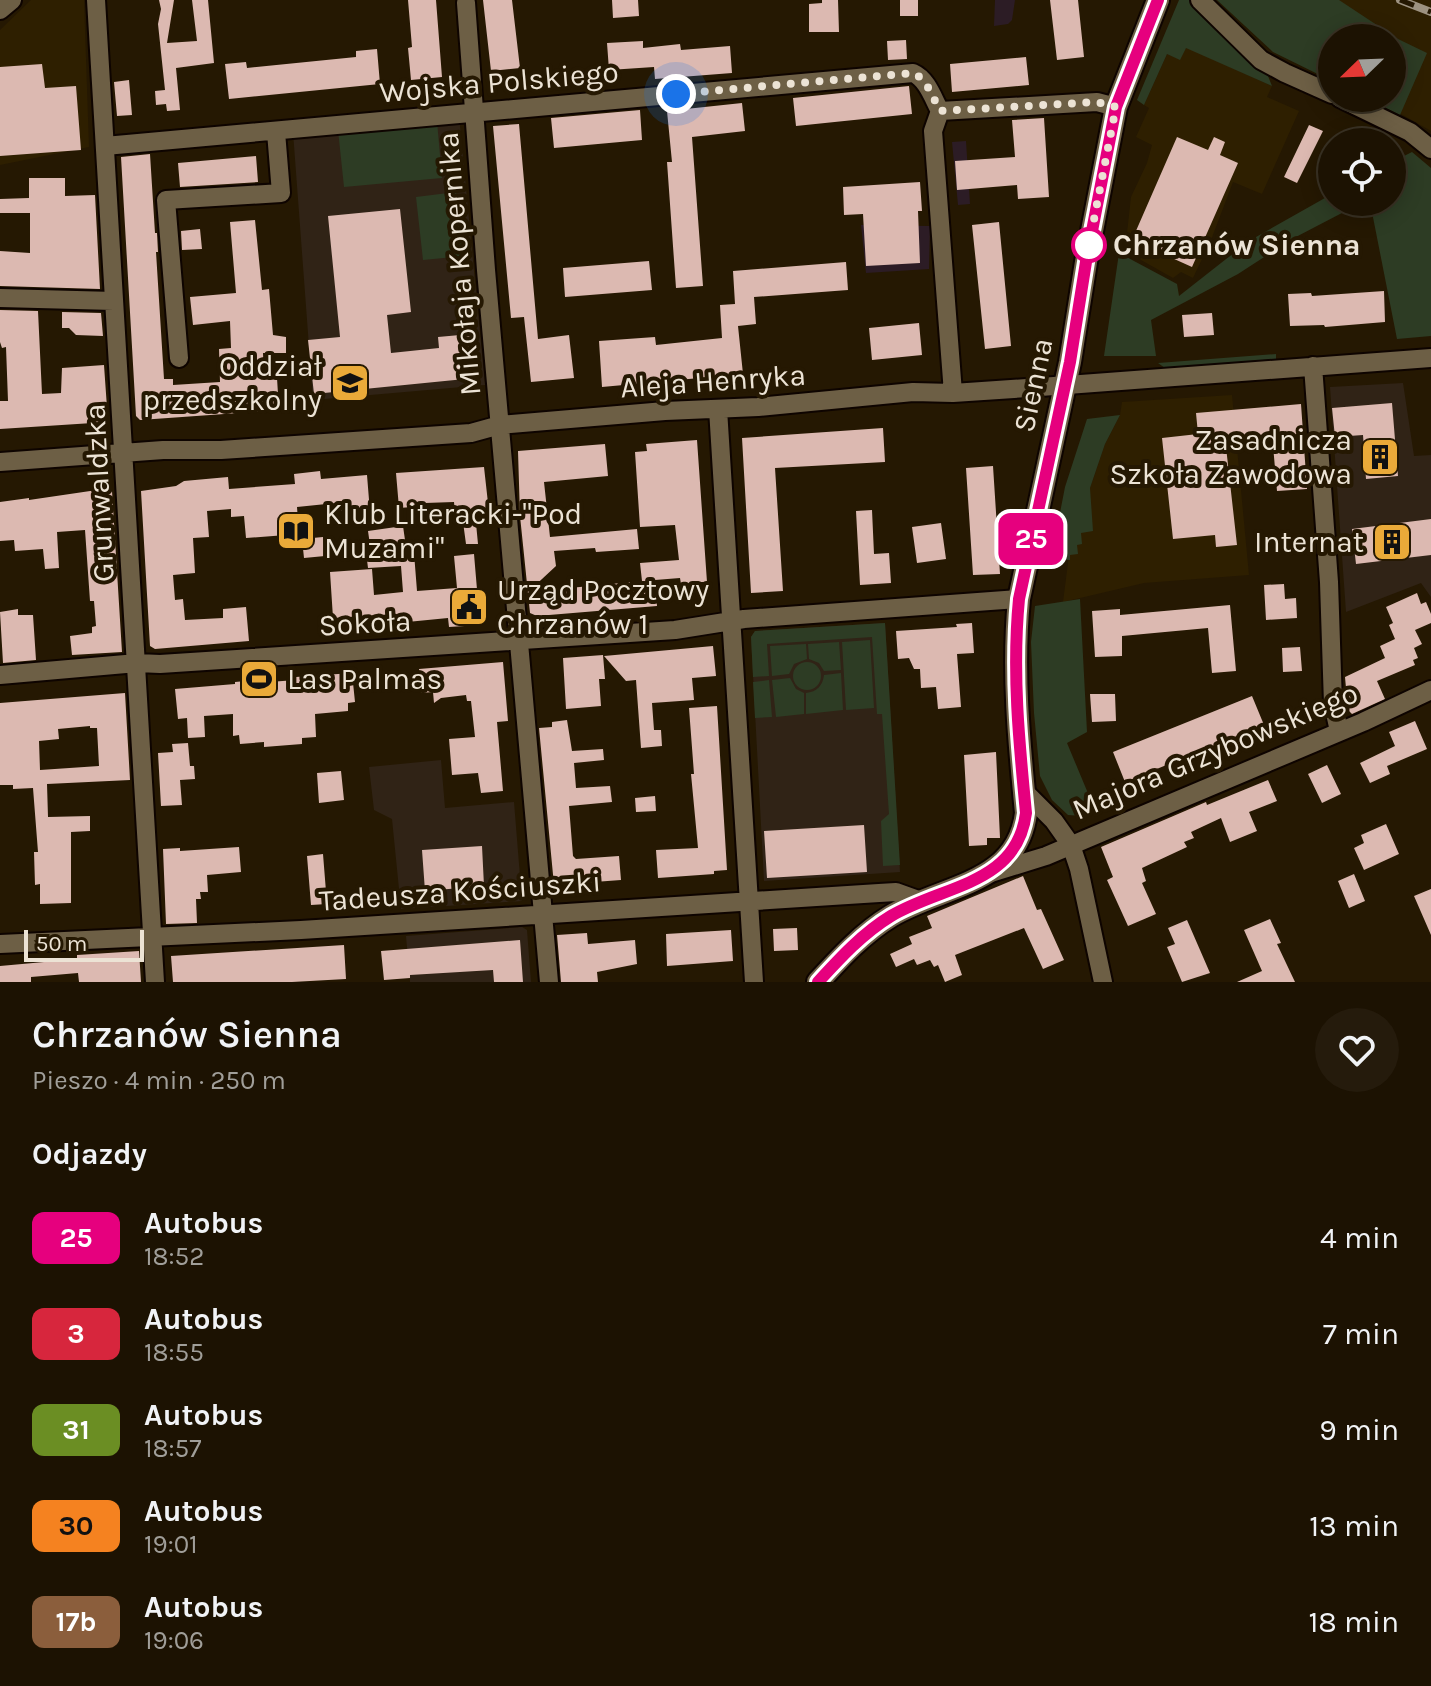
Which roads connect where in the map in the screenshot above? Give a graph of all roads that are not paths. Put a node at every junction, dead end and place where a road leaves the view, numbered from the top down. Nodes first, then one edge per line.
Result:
1 (12, 0) edge
2 (96, 0) edge
3 (1158, 0) edge
4 (1200, 0) edge
5 (466, 3) dead end
6 (0, 10) edge
7 (1318, 88) edge
8 (1116, 107) junction
9 (940, 111) junction
10 (474, 112) junction
11 (1369, 112) edge
12 (276, 132) junction
13 (105, 146) junction
14 (1431, 149) edge
15 (0, 298) edge
16 (114, 301) junction
17 (179, 358) dead end
18 (1431, 358) edge
19 (1313, 366) junction
20 (1064, 385) junction
21 (953, 393) junction
22 (718, 409) junction
23 (500, 425) junction
24 (124, 453) junction
25 (0, 462) edge
26 (1019, 599) junction
27 (731, 621) junction
28 (519, 641) junction
29 (137, 663) junction
30 (0, 675) edge
31 (1431, 690) edge
32 (1339, 731) junction
33 (1023, 790) junction
34 (1071, 845) junction
35 (991, 873) junction
36 (749, 899) junction
37 (921, 901) junction
38 (543, 914) junction
39 (152, 937) junction
40 (0, 944) edge
41 (155, 982) edge
42 (549, 982) edge
43 (754, 982) edge
44 (818, 982) edge
45 (1103, 982) edge

1 - 6 street
2 - 13 street, Grunwaldzka
3 - 8 street, Sienna
4 - 7 street
5 - 10 street, Mikołaja Kopernika
8 - 9 street
8 - 20 street, Sienna
9 - 10 street, Wojska Polskiego
9 - 21 street
10 - 12 street, Wojska Polskiego
10 - 23 street, Mikołaja Kopernika
11 - 14 street
12 - 13 street, Wojska Polskiego
12 - 17 street
13 - 16 street, Grunwaldzka
15 - 16 street
16 - 24 street, Grunwaldzka
18 - 19 street, Aleja Henryka
19 - 20 street, Aleja Henryka
19 - 32 street
20 - 21 street, Aleja Henryka
20 - 26 street, Sienna
21 - 22 street, Aleja Henryka
22 - 23 street, Aleja Henryka
22 - 27 street
23 - 24 street, Aleja Henryka
23 - 28 street, Mikołaja Kopernika
24 - 25 street, Aleja Henryka
24 - 29 street, Grunwaldzka
26 - 27 street, Sokoła
26 - 33 street, Sienna
27 - 28 street, Sokoła
27 - 36 street
28 - 29 street, Sokoła
28 - 38 street, Mikołaja Kopernika
29 - 30 street, Sokoła
29 - 39 street, Grunwaldzka
31 - 32 street, Majora Grzybowskiego
32 - 34 street, Majora Grzybowskiego
33 - 34 street
33 - 35 street, Sienna
34 - 35 street, Majora Grzybowskiego
34 - 45 street
35 - 37 street, Majora Grzybowskiego
36 - 37 street, Tadeusza Kościuszki
36 - 38 street, Tadeusza Kościuszki
36 - 43 street
37 - 44 street, Majora Grzybowskiego
38 - 39 street, Tadeusza Kościuszki
38 - 42 street, Mikołaja Kopernika
39 - 40 street, Tadeusza Kościuszki
39 - 41 street, Grunwaldzka

